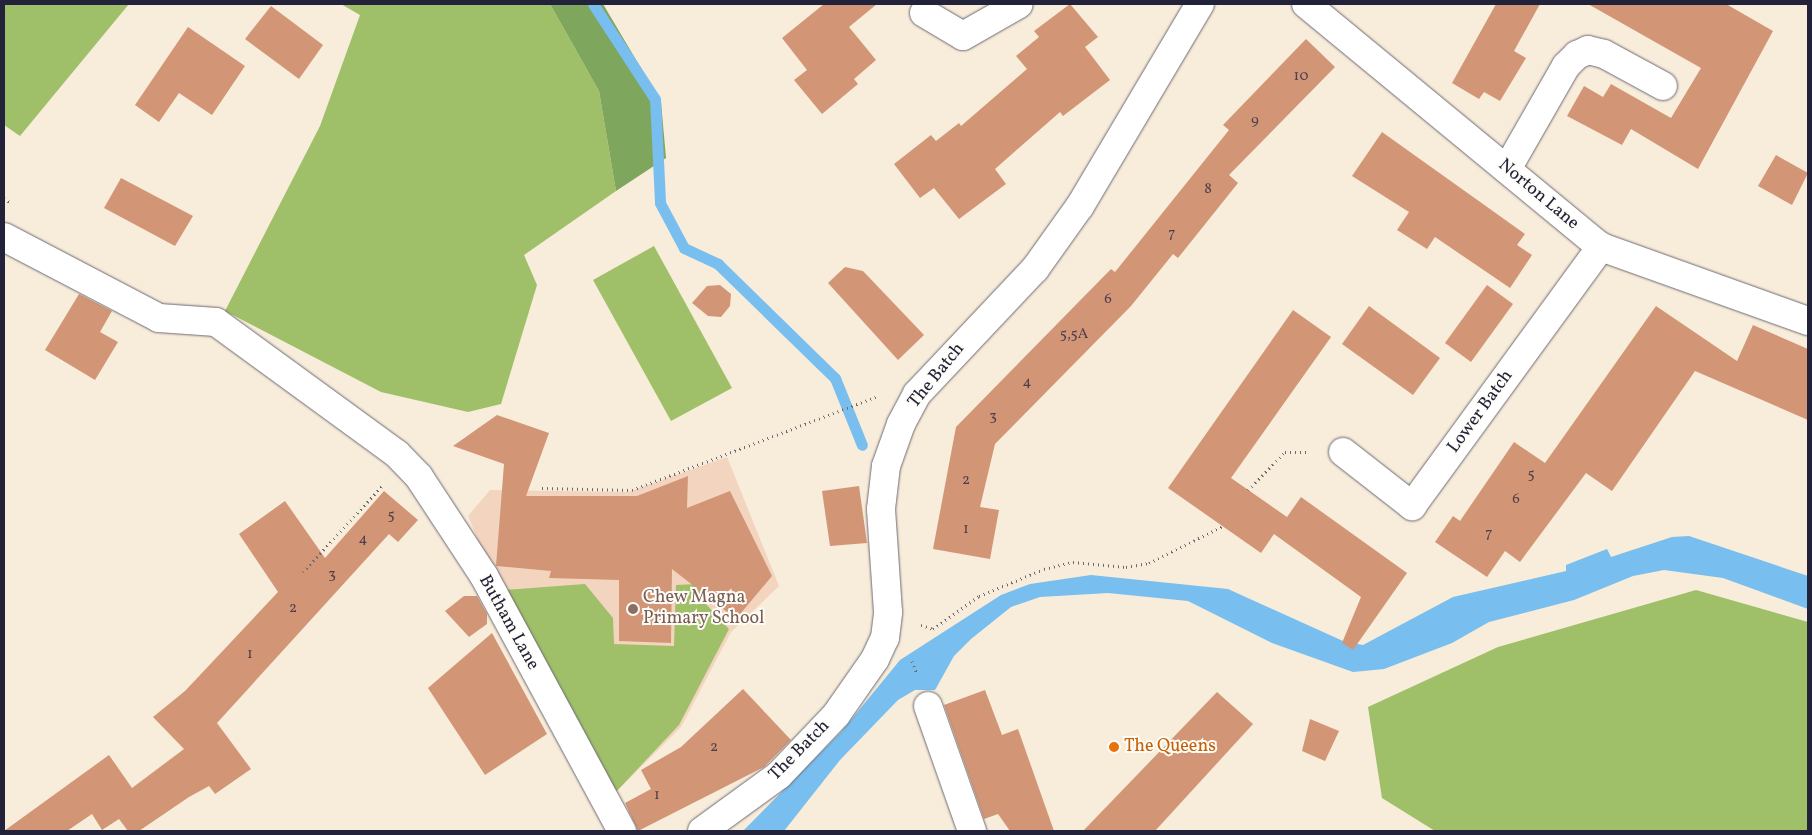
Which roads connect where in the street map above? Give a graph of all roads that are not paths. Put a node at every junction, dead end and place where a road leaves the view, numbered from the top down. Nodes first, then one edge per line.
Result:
1 (1019, 4) edge
2 (1200, 4) edge
3 (1306, 4) edge
4 (924, 13) dead end
5 (1663, 86) dead end
6 (1507, 169) junction
7 (4, 237) edge
8 (1602, 247) junction
9 (1808, 320) edge
10 (1343, 452) road end
11 (928, 706) dead end
12 (622, 831) edge
13 (702, 831) edge
14 (972, 831) edge

1 - 4 street
2 - 13 street, The Batch
3 - 6 street, Norton Lane
5 - 6 street
6 - 8 street, Norton Lane
7 - 12 street, Butham Lane
8 - 9 street, Norton Lane
8 - 10 street, Lower Batch
11 - 14 street

